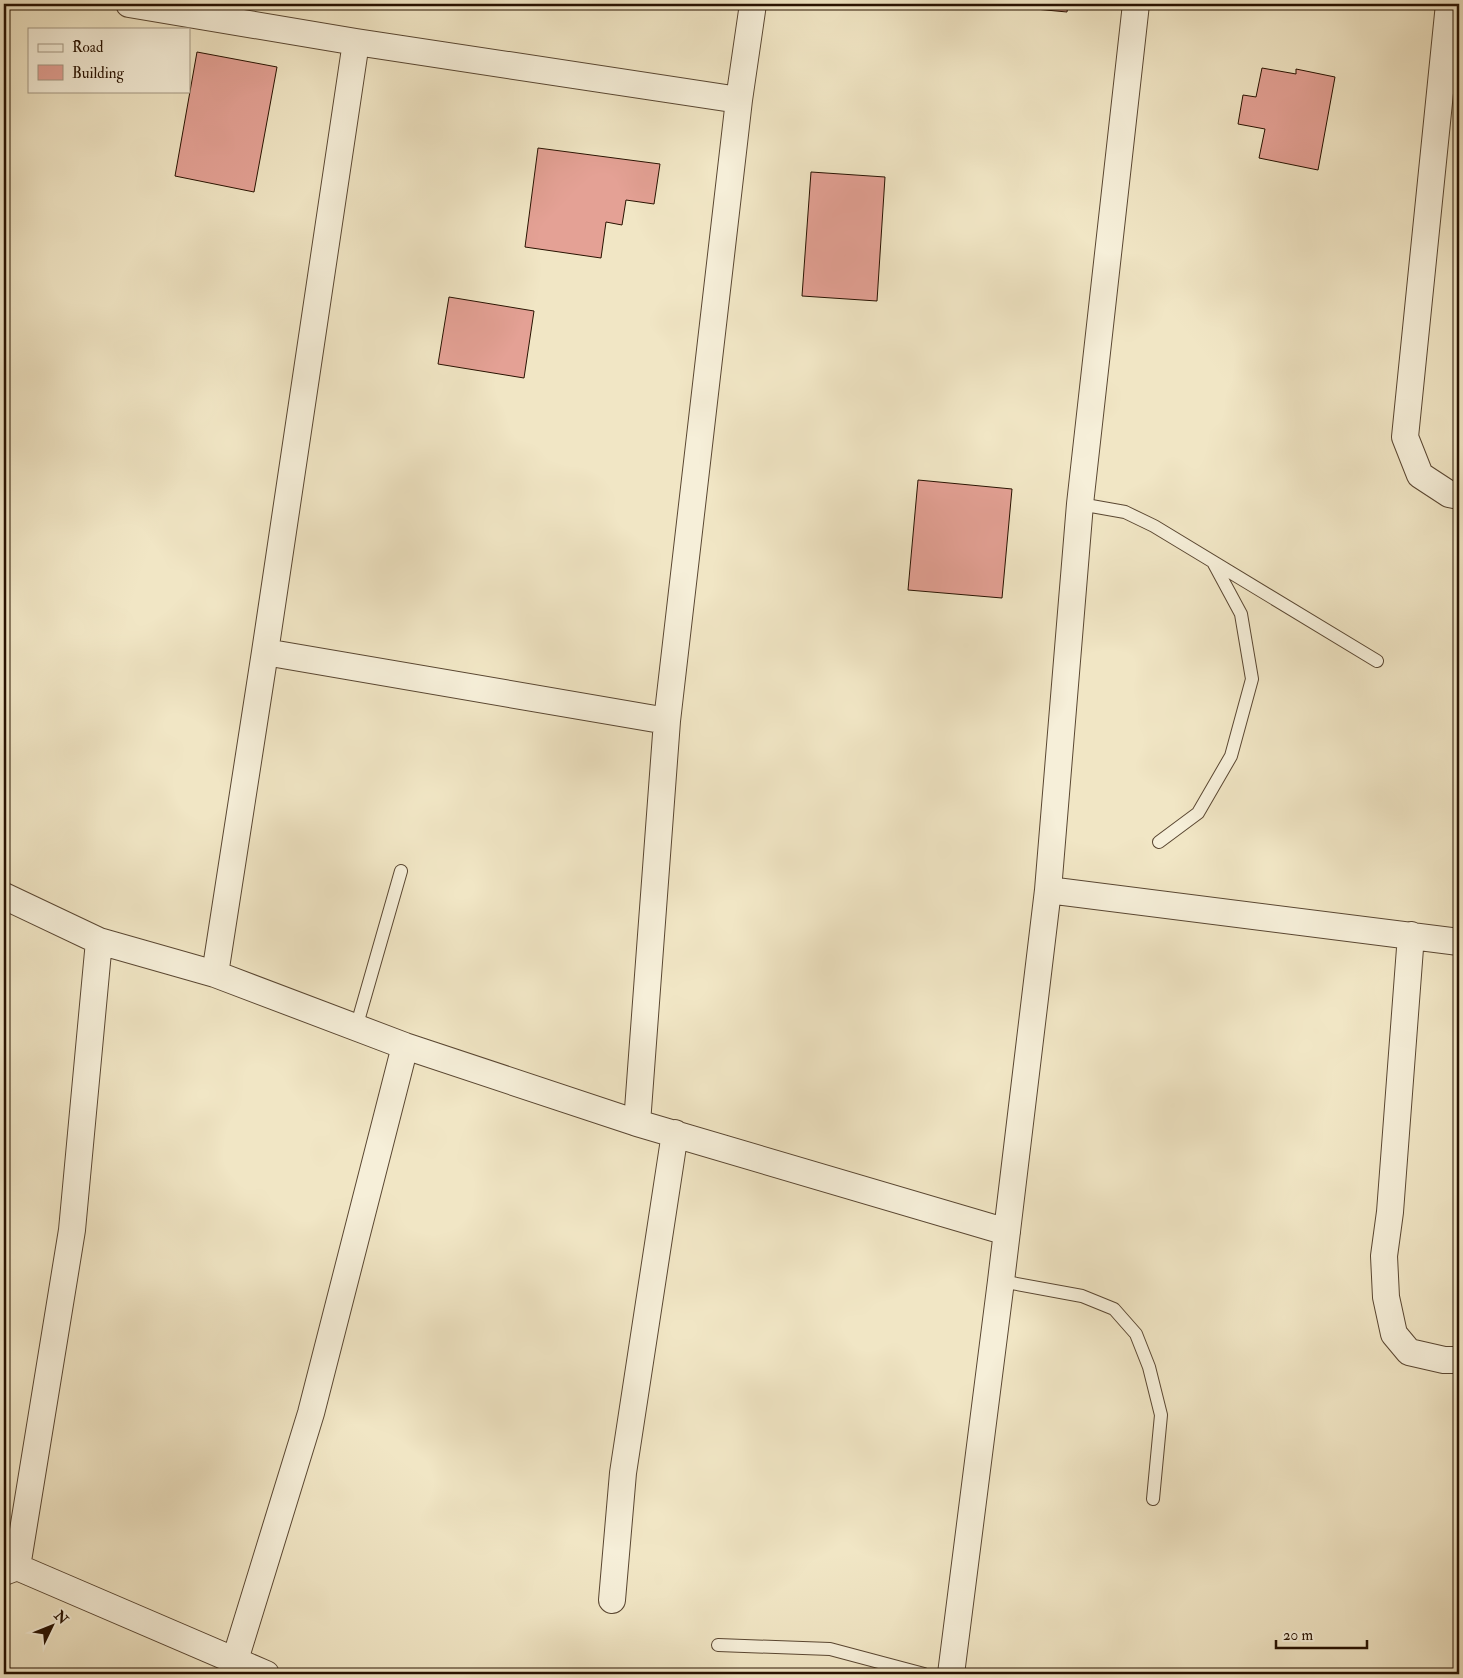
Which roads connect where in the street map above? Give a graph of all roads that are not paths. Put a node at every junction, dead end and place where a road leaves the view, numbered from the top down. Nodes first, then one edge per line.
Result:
1 (129, 4) edge
2 (753, 4) edge
3 (1136, 4) edge
4 (1449, 4) edge
5 (356, 42) junction
6 (739, 100) junction
7 (1459, 496) edge
8 (1080, 504) junction
9 (1213, 562) junction
10 (265, 652) junction
11 (1377, 661) dead end
12 (667, 721) junction
13 (1159, 842) dead end
14 (401, 871) dead end
15 (1048, 890) junction
16 (4, 896) edge
17 (1411, 935) junction
18 (100, 941) junction
19 (1459, 942) edge
20 (215, 974) junction
21 (356, 1028) junction
22 (405, 1046) junction
23 (637, 1123) junction
24 (675, 1134) junction
25 (1007, 1232) junction
26 (1001, 1281) junction
27 (1459, 1360) edge
28 (1153, 1499) dead end
29 (10, 1570) edge
30 (612, 1600) dead end
31 (718, 1645) dead end
32 (235, 1660) junction
33 (266, 1674) edge
34 (924, 1674) edge
35 (951, 1674) edge

1 - 5 street
2 - 6 street
3 - 8 street
4 - 7 street
5 - 6 street
5 - 10 street
6 - 12 street
8 - 9 lane
8 - 15 street
9 - 11 lane
9 - 13 lane
10 - 12 street
10 - 20 street
12 - 23 street
14 - 21 lane
15 - 17 street
15 - 25 street
16 - 18 street
17 - 19 street
17 - 27 street
18 - 20 street
18 - 29 street
20 - 21 street
21 - 22 street
22 - 23 street
22 - 32 street
23 - 24 street
24 - 25 street
24 - 30 street
25 - 26 street
26 - 28 lane
26 - 35 street
29 - 32 street
31 - 34 lane
32 - 33 street

